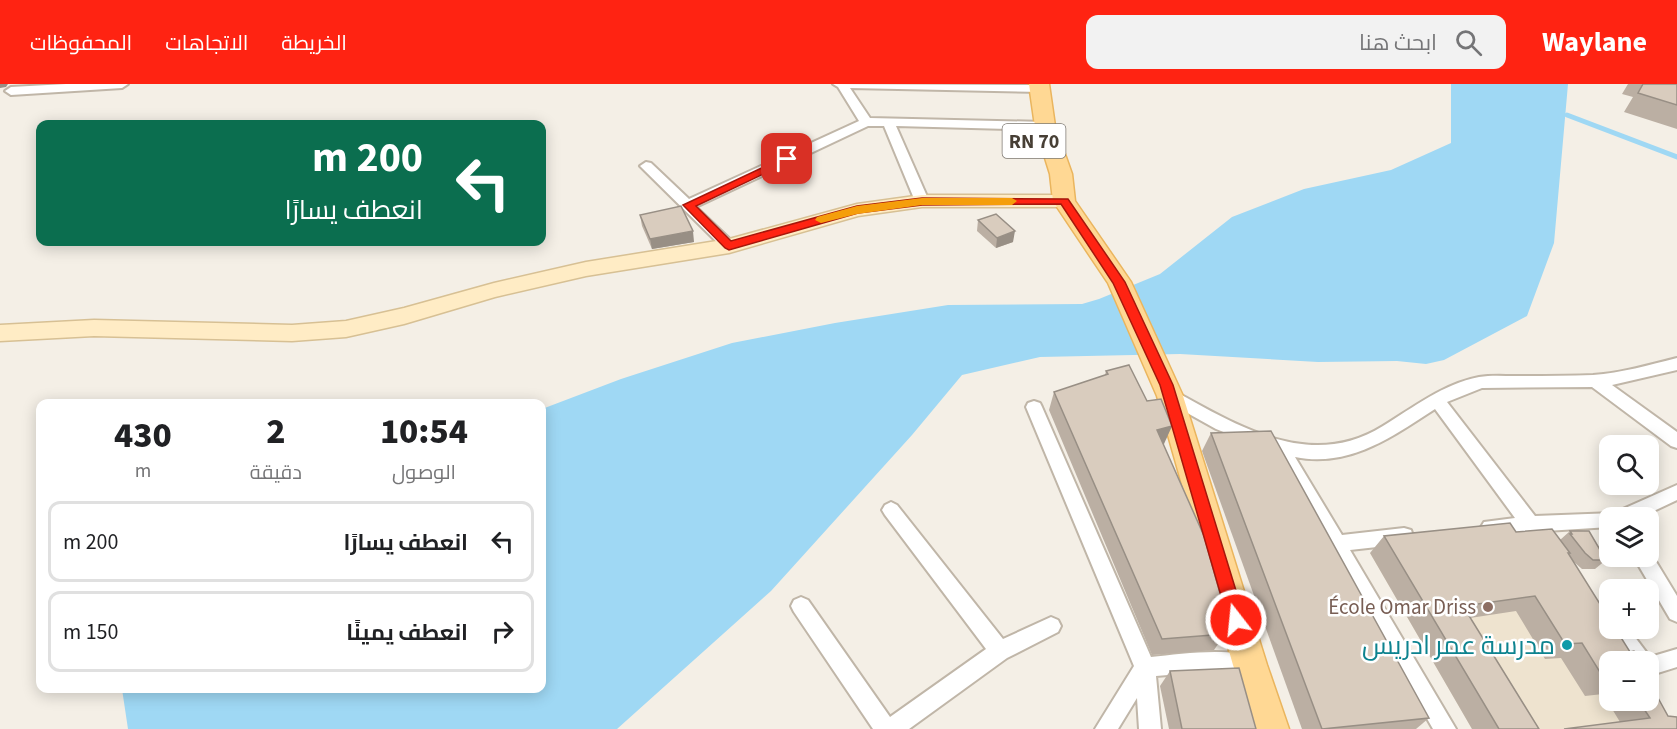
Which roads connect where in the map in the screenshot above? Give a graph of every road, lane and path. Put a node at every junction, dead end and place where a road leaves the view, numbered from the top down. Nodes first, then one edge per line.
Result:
1 (122, 84) edge
2 (840, 84) edge
3 (1031, 86) edge
4 (9, 89) edge
5 (866, 122) junction
6 (888, 122) junction
7 (1037, 126) junction
8 (646, 166) dead end
9 (1063, 195) junction
10 (922, 201) junction
11 (688, 205) junction
12 (729, 246) junction
13 (0, 333) edge
14 (1677, 364) edge
15 (1595, 381) junction
16 (1168, 391) junction
17 (1437, 400) junction
18 (1034, 407) dead end
19 (1677, 441) edge
20 (1281, 448) junction
21 (1677, 492) edge
22 (1644, 507) edge
23 (891, 510) dead end
24 (1599, 519) edge
25 (1528, 522) junction
26 (1472, 529) edge
27 (1427, 534) edge
28 (1337, 543) junction
29 (1562, 566) edge
30 (1649, 567) edge
31 (801, 606) dead end
32 (1677, 613) edge
33 (1051, 627) dead end
34 (1623, 639) edge
35 (1000, 651) junction
36 (1633, 651) edge
37 (1677, 658) edge
38 (1250, 664) junction
39 (1659, 664) edge
40 (1145, 666) junction
41 (885, 729) edge
42 (891, 729) edge
43 (1106, 729) edge
44 (1150, 729) edge
45 (1272, 729) edge
46 (1445, 729) edge

1 - 4 street
2 - 3 street
2 - 5 street
3 - 7 main road, RN 70
5 - 6 street
5 - 11 street
6 - 7 street
6 - 10 street
7 - 9 main road, RN 70
8 - 11 street
9 - 10 main road
9 - 16 main road, RN 70
10 - 12 main road
11 - 12 street
12 - 13 main road
14 - 15 street
15 - 17 street
15 - 19 street
16 - 20 street
16 - 38 main road, RN 70
17 - 20 street
17 - 25 street
18 - 40 street
20 - 28 street
21 - 22 street
23 - 35 street
24 - 25 street
25 - 26 street
25 - 29 street
27 - 28 street
28 - 46 street
30 - 32 street
31 - 41 street
33 - 35 street
34 - 36 street
35 - 42 street
37 - 39 street
38 - 40 street
38 - 45 main road, RN 70
40 - 43 street
40 - 44 street

